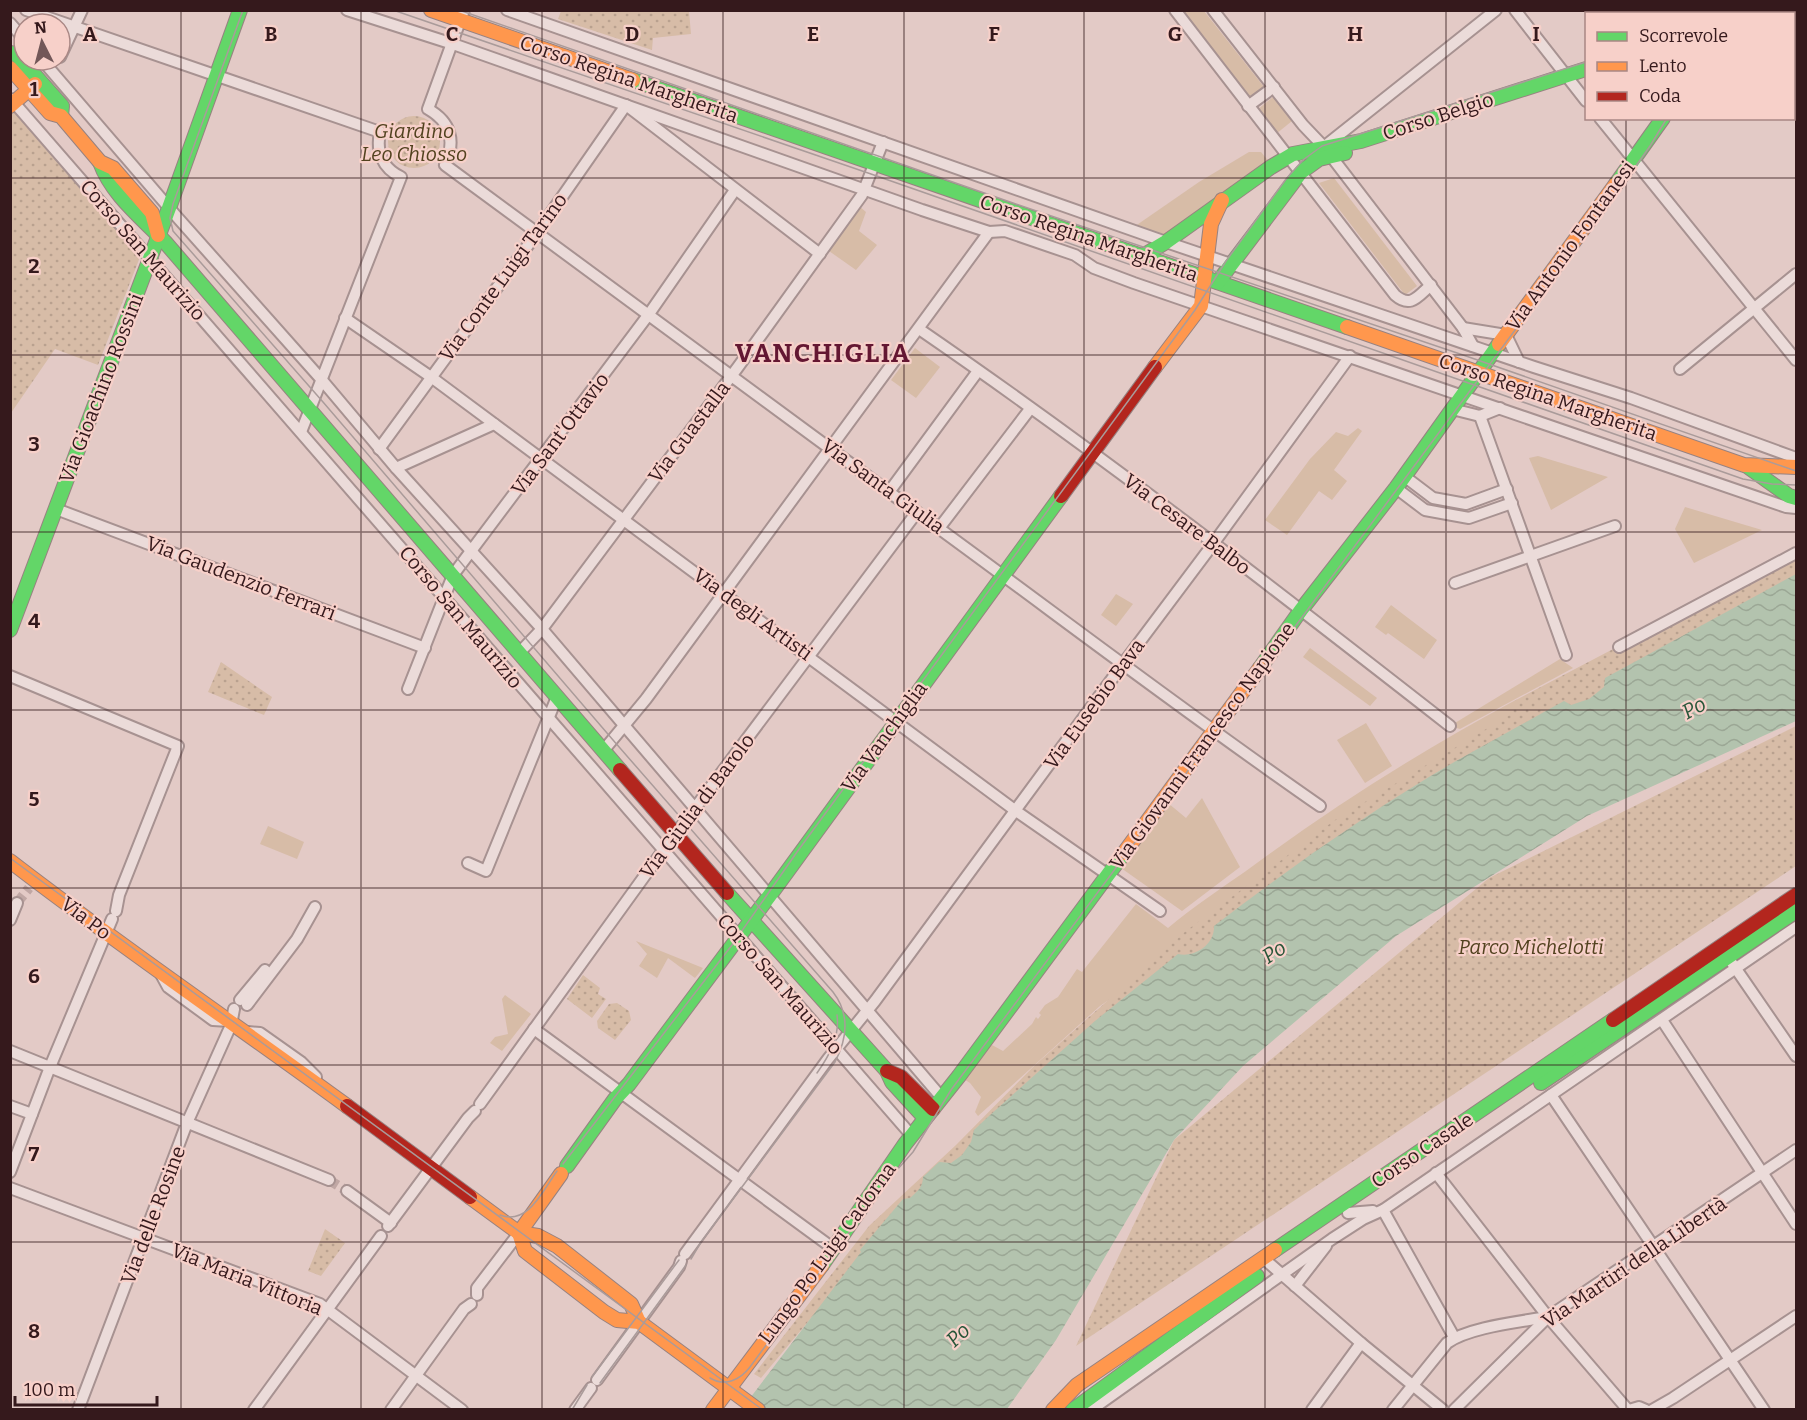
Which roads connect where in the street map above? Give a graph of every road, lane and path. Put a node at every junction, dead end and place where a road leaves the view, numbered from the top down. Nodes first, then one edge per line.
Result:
1 (26, 10) edge
2 (82, 10) edge
3 (240, 10) edge
4 (347, 10) edge
5 (431, 10) edge
6 (507, 10) edge
7 (1175, 10) edge
8 (1213, 10) edge
9 (1496, 10) edge
10 (1515, 10) edge
11 (463, 16) edge
12 (73, 27) junction
13 (453, 44) junction
14 (10, 53) edge
15 (10, 68) edge
16 (1585, 70) edge
17 (42, 72) edge
18 (54, 72) edge
19 (216, 77) junction
20 (1585, 79) edge
21 (1569, 80) junction
22 (34, 85) junction
23 (1274, 87) junction
24 (1585, 99) edge
25 (12, 103) edge
26 (626, 105) junction
27 (1248, 106) junction
28 (1602, 120) edge
29 (1661, 120) edge
30 (884, 142) junction
31 (1327, 151) junction
32 (1288, 157) junction
33 (1632, 159) junction
34 (875, 164) junction
35 (1300, 172) junction
36 (735, 190) junction
37 (865, 191) junction
38 (1222, 200) junction
39 (169, 208) junction
40 (989, 232) junction
41 (537, 233) junction
42 (158, 235) junction
43 (1166, 242) junction
44 (820, 254) junction
45 (1206, 254) junction
46 (1141, 257) junction
47 (150, 258) junction
48 (1233, 263) junction
49 (1797, 274) edge
50 (1204, 277) junction
51 (1218, 282) junction
52 (1431, 285) junction
53 (1395, 295) junction
54 (1201, 306) junction
55 (1753, 309) junction
56 (649, 314) junction
57 (1384, 314) junction
58 (345, 318) junction
59 (1463, 328) junction
60 (919, 330) junction
61 (1506, 335) junction
62 (1473, 346) junction
63 (1492, 352) junction
64 (1350, 356) junction
65 (1797, 360) edge
66 (1519, 362) junction
67 (1680, 369) dead end
68 (978, 371) junction
69 (1477, 373) junction
70 (731, 375) junction
71 (431, 377) junction
72 (321, 379) junction
73 (1462, 395) junction
74 (1500, 408) junction
75 (1030, 409) junction
76 (1452, 409) junction
77 (309, 410) junction
78 (1480, 416) junction
79 (494, 424) junction
80 (301, 432) junction
81 (831, 448) junction
82 (379, 449) junction
83 (1092, 454) junction
84 (541, 458) junction
85 (1797, 458) edge
86 (1746, 465) junction
87 (1797, 467) edge
88 (396, 468) junction
89 (1404, 476) junction
90 (1396, 488) junction
91 (1507, 489) junction
92 (889, 492) junction
93 (1424, 492) junction
94 (1797, 498) edge
95 (1479, 499) junction
96 (1449, 501) junction
97 (1512, 502) junction
98 (1415, 503) junction
99 (1797, 508) edge
100 (56, 509) junction
101 (917, 512) junction
102 (1484, 513) junction
103 (1447, 514) junction
104 (623, 520) junction
105 (1615, 526) dead end
106 (940, 527) junction
107 (1213, 544) junction
108 (472, 551) junction
109 (1797, 554) edge
110 (1532, 556) junction
111 (453, 575) junction
112 (1002, 575) junction
113 (1455, 583) dead end
114 (724, 593) junction
115 (445, 597) junction
116 (1302, 610) junction
117 (10, 630) edge
118 (542, 630) junction
119 (1619, 646) dead end
120 (425, 648) junction
121 (519, 653) junction
122 (1566, 655) dead end
123 (810, 656) junction
124 (1123, 664) junction
125 (10, 676) edge
126 (408, 689) dead end
127 (557, 697) junction
128 (548, 719) junction
129 (896, 720) junction
130 (1450, 726) dead end
131 (624, 728) junction
132 (1214, 732) junction
133 (603, 751) junction
134 (1320, 806) dead end
135 (694, 808) junction
136 (1016, 811) junction
137 (675, 834) junction
138 (664, 850) junction
139 (11, 860) edge
140 (468, 863) dead end
141 (1107, 876) junction
142 (1797, 895) edge
143 (769, 896) junction
144 (17, 903) tunnel mouth
145 (315, 907) dead end
146 (1160, 911) dead end
147 (1797, 911) edge
148 (10, 920) edge
149 (751, 921) junction
150 (1797, 927) edge
151 (105, 933) junction
152 (740, 938) junction
153 (1728, 958) junction
154 (868, 1009) junction
155 (237, 1012) junction
156 (1662, 1020) junction
157 (534, 1029) junction
158 (851, 1030) junction
159 (837, 1050) junction
160 (10, 1051) edge
161 (1797, 1056) edge
162 (50, 1067) junction
163 (622, 1092) junction
164 (1551, 1095) junction
165 (10, 1106) edge
166 (934, 1108) junction
167 (32, 1114) junction
168 (188, 1123) junction
169 (912, 1136) junction
170 (1797, 1150) edge
171 (431, 1169) junction
172 (10, 1172) edge
173 (1436, 1173) junction
174 (1763, 1174) junction
175 (329, 1180) tunnel mouth
176 (742, 1181) junction
177 (10, 1188) edge
178 (351, 1195) tunnel mouth
179 (1383, 1210) junction
180 (1348, 1214) junction
181 (1797, 1224) edge
182 (387, 1228) junction
183 (519, 1233) junction
184 (144, 1238) junction
185 (1332, 1239) junction
186 (1653, 1246) junction
187 (834, 1249) junction
188 (1271, 1266) junction
189 (1295, 1286) junction
190 (326, 1309) junction
191 (1797, 1316) edge
192 (1548, 1317) junction
193 (639, 1322) junction
194 (1454, 1337) junction
195 (1361, 1343) junction
196 (1730, 1360) junction
197 (416, 1376) junction
198 (1412, 1385) junction
199 (729, 1388) junction
200 (753, 1406) edge
201 (1073, 1409) edge
202 (78, 1410) edge
203 (254, 1410) edge
204 (391, 1410) edge
205 (462, 1410) edge
206 (575, 1410) edge
207 (713, 1410) edge
208 (1053, 1410) edge
209 (1091, 1410) edge
210 (1312, 1410) edge
211 (1393, 1410) edge
212 (1443, 1410) edge
213 (1454, 1410) edge
214 (1628, 1410) edge
215 (1646, 1410) edge
216 (1652, 1410) edge
217 (1764, 1410) edge

1 - 12 street
2 - 12 street
3 - 19 main road, Via Gioachino Rossini
4 - 13 street, Corso Regina Margherita
5 - 11 main road, Corso Regina Margherita
6 - 30 street, Corso Regina Margherita
7 - 27 street
8 - 23 street
9 - 31 street
10 - 21 street
11 - 13 street
11 - 34 main road, Corso Regina Margherita
12 - 19 street
13 - 26 street, Corso Regina Margherita
13 - 41 street, Via Santa Giulia
14 - 22 main road, Corso San Maurizio
15 - 22 main road, Corso San Maurizio
16 - 21 main road, Corso Belgio
17 - 22 street
18 - 39 street
19 - 39 main road, Via Gioachino Rossini
19 - 58 street
20 - 21 main road, Corso Belgio
21 - 24 street
21 - 31 main road, Corso Belgio
22 - 25 main road
22 - 42 main road, Corso San Maurizio
23 - 27 street
23 - 31 street
25 - 47 street, Corso San Maurizio
26 - 36 street
26 - 37 street, Corso Regina Margherita
26 - 41 street, Via Conte Luigi Tarino
27 - 32 street
28 - 33 street
29 - 33 main road, Via Antonio Fontanesi
30 - 34 street, Via Guastalla
30 - 43 street, Corso Regina Margherita
31 - 32 main road, Corso Belgio
31 - 35 main road, Corso Belgio
31 - 52 street
32 - 35 street
32 - 38 main road, Corso Belgio
33 - 55 street
33 - 61 main road, Via Antonio Fontanesi
34 - 37 street, Via Guastalla
34 - 46 main road, Corso Regina Margherita
35 - 48 main road
35 - 53 street
36 - 44 street
36 - 56 street, Via Sant'Ottavio
37 - 40 street, Corso Regina Margherita
37 - 44 street, Via Guastalla
38 - 43 main road, Corso Belgio
38 - 45 main road
39 - 42 main road, Via Gioachino Rossini
39 - 72 street
40 - 54 street, Corso Regina Margherita
40 - 60 street
41 - 56 street, Via Santa Giulia
41 - 71 street, Via Conte Luigi Tarino
42 - 47 main road, Via Gioachino Rossini
42 - 77 main road, Corso San Maurizio
43 - 45 street, Corso Regina Margherita
43 - 46 main road, Corso Belgio
44 - 70 street, Via Guastalla
45 - 48 street, Corso Regina Margherita
45 - 50 main road
46 - 50 main road, Corso Regina Margherita
47 - 80 street, Corso San Maurizio
47 - 100 main road, Via Gioachino Rossini
48 - 51 main road
48 - 57 street, Corso Regina Margherita
49 - 55 street
50 - 51 main road, Corso Regina Margherita
50 - 54 main road
51 - 54 street
51 - 69 main road, Corso Regina Margherita
52 - 53 street
52 - 59 street
53 - 57 street
54 - 64 street, Corso Regina Margherita
54 - 83 main road, Via Vanchiglia
55 - 65 street
55 - 67 street
56 - 70 street, Via Santa Giulia
56 - 84 street, Via Sant'Ottavio
57 - 62 street, Corso Regina Margherita
58 - 71 street, Via degli Artisti
58 - 72 street
59 - 61 street, Corso Regina Margherita
59 - 62 street
60 - 68 street, Via Cesare Balbo
60 - 81 street
61 - 63 main road, Via Antonio Fontanesi
61 - 66 street, Corso Regina Margherita
62 - 63 street, Corso Regina Margherita
63 - 66 street, Corso Regina Margherita
63 - 69 main road, Via Antonio Fontanesi
64 - 73 street, Corso Regina Margherita
64 - 107 street, Via Eusebio Bava
66 - 85 street, Corso Regina Margherita
68 - 75 street, Via Cesare Balbo
68 - 92 street
69 - 73 main road, Via Giovanni Francesco Napione
69 - 86 main road, Corso Regina Margherita
70 - 81 street, Via Santa Giulia
70 - 104 street, Via Guastalla
71 - 79 street, Via degli Artisti
71 - 82 street, Via Conte Luigi Tarino
72 - 77 street
72 - 82 street
73 - 74 street, Corso Regina Margherita
73 - 76 main road, Via Giovanni Francesco Napione
74 - 78 street, Corso Regina Margherita
74 - 99 street, Corso Regina Margherita
75 - 83 street, Via Cesare Balbo
75 - 106 street
76 - 78 street, Corso Regina Margherita
76 - 89 main road, Via Giovanni Francesco Napione
77 - 80 street
77 - 111 main road, Corso San Maurizio
78 - 91 street
79 - 84 street, Via degli Artisti
79 - 88 street
80 - 115 street, Corso San Maurizio
81 - 92 street, Via Santa Giulia
81 - 114 street
82 - 88 street
83 - 107 street, Via Cesare Balbo
83 - 112 main road, Via Vanchiglia
84 - 104 street, Via degli Artisti
84 - 108 street, Via Sant'Ottavio
86 - 87 main road, Corso Regina Margherita
86 - 94 main road, Corso Regina Margherita
88 - 108 street
89 - 90 main road, Via Giovanni Francesco Napione
89 - 93 street
90 - 98 street
90 - 116 main road, Via Giovanni Francesco Napione
91 - 95 street
91 - 97 street
92 - 101 street, Via Santa Giulia
93 - 96 street
93 - 98 street
95 - 96 street
95 - 102 street
96 - 103 street
97 - 102 street
97 - 110 street
98 - 103 street
100 - 117 main road, Via Gioachino Rossini
100 - 120 street, Via Gaudenzio Ferrari
101 - 106 street, Via Santa Giulia
101 - 123 street, Via Giulia di Barolo
102 - 103 street
104 - 114 street, Via degli Artisti
104 - 118 street, Via Guastalla
105 - 110 street
106 - 112 street, Via Santa Giulia
107 - 116 street, Via Cesare Balbo
107 - 124 street, Via Eusebio Bava
108 - 111 street, Via Sant'Ottavio
108 - 118 street
109 - 119 street
110 - 113 street
110 - 122 street
111 - 115 street, Via Sant'Ottavio
111 - 121 main road, Corso San Maurizio
112 - 124 street, Via Santa Giulia
112 - 129 main road, Via Vanchiglia
114 - 123 street, Via degli Artisti
114 - 131 street
115 - 120 street, Via Sant'Ottavio
115 - 128 street, Corso San Maurizio
116 - 130 street, Via Cesare Balbo
116 - 132 main road, Via Giovanni Francesco Napione
118 - 121 street, Via Guastalla
118 - 131 street
120 - 126 street, Via Sant'Ottavio
121 - 127 main road, Corso San Maurizio
123 - 129 street, Via degli Artisti
123 - 135 street, Via Giulia di Barolo
124 - 132 street, Via Santa Giulia
124 - 136 street, Via Eusebio Bava
125 - 151 street
127 - 128 street
127 - 133 main road, Corso San Maurizio
128 - 138 street, Corso San Maurizio
128 - 140 street
129 - 136 street, Via degli Artisti
129 - 143 main road, Via Vanchiglia
131 - 133 street
131 - 135 street
132 - 134 street, Via Santa Giulia
132 - 141 main road, Via Giovanni Francesco Napione
133 - 137 main road, Corso San Maurizio
135 - 137 street, Via Giulia di Barolo
135 - 143 street
136 - 141 street, Via degli Artisti
136 - 154 street, Via Eusebio Bava
137 - 138 street, Via Giulia di Barolo
137 - 149 main road, Corso San Maurizio
138 - 152 street, Corso San Maurizio
138 - 157 street, Via Giulia di Barolo
139 - 151 main road, Via Po
141 - 146 street, Via degli Artisti
141 - 166 main road, Via Giovanni Francesco Napione
142 - 153 main road, Corso Casale
143 - 149 main road, Via Vanchiglia
143 - 154 street
144 - 148 street
145 - 155 street
147 - 153 main road, Corso Casale
149 - 152 main road, Via Vanchiglia
149 - 158 main road, Corso San Maurizio
150 - 153 street, Corso Casale
151 - 155 main road, Via Po
151 - 162 street
152 - 159 street, Corso San Maurizio
152 - 163 main road, Via Vanchiglia
153 - 156 street, Corso Casale
153 - 161 street
153 - 180 main road, Corso Casale
153 - 188 main road, Corso Casale
154 - 158 street, Via Eusebio Bava
154 - 166 street
155 - 168 street, Via delle Rosine
155 - 171 main road, Via Po
156 - 164 street, Corso Casale
156 - 174 street
157 - 163 street
157 - 171 street, Via Giulia di Barolo
158 - 159 street, Via Eusebio Bava
158 - 166 main road, Corso San Maurizio
159 - 169 street, Corso San Maurizio
159 - 176 street, Via Eusebio Bava
160 - 162 street
162 - 167 street
162 - 168 street
163 - 176 street
163 - 183 main road, Via Vanchiglia
164 - 173 street, Corso Casale
164 - 186 street
165 - 167 street
166 - 169 main road, Lungo Po Luigi Cadorna
167 - 172 street
168 - 175 street
168 - 184 street, Via delle Rosine
169 - 187 main road, Lungo Po Luigi Cadorna
170 - 174 street, Via Martiri della Libertà
171 - 182 street, Via Giulia di Barolo
171 - 183 main road, Via Po
173 - 179 street, Corso Casale
173 - 192 street
174 - 181 street
174 - 186 street, Via Martiri della Libertà
176 - 187 street
176 - 193 street, Via Eusebio Bava
177 - 184 street, Via Maria Vittoria
178 - 182 street
179 - 180 street
179 - 185 street, Corso Casale
179 - 194 street
180 - 188 main road, Corso Casale
182 - 190 street, Via Giulia di Barolo
183 - 193 main road
183 - 193 main road
183 - 197 street
184 - 190 street, Via Maria Vittoria
184 - 202 street, Via delle Rosine
185 - 188 street, Corso Casale
185 - 189 street, Corso Casale
186 - 192 street, Via Martiri della Libertà
186 - 196 street
187 - 199 main road, Lungo Po Luigi Cadorna
188 - 189 street
188 - 201 main road, Corso Casale
188 - 208 main road, Corso Casale
188 - 209 street, Corso Casale
189 - 195 street
190 - 197 street, Via Maria Vittoria
190 - 203 street, Via Giulia di Barolo
191 - 196 street
192 - 194 street
192 - 213 street, Via Martiri della Libertà
192 - 214 street
193 - 199 main road
193 - 206 street, Via Eusebio Bava
194 - 198 street
195 - 198 street
195 - 210 street
196 - 216 street
196 - 217 street
197 - 204 street
197 - 205 street, Via Maria Vittoria
198 - 211 street
198 - 212 street
199 - 200 main road
199 - 207 main road, Lungo Po Luigi Cadorna
214 - 215 street

